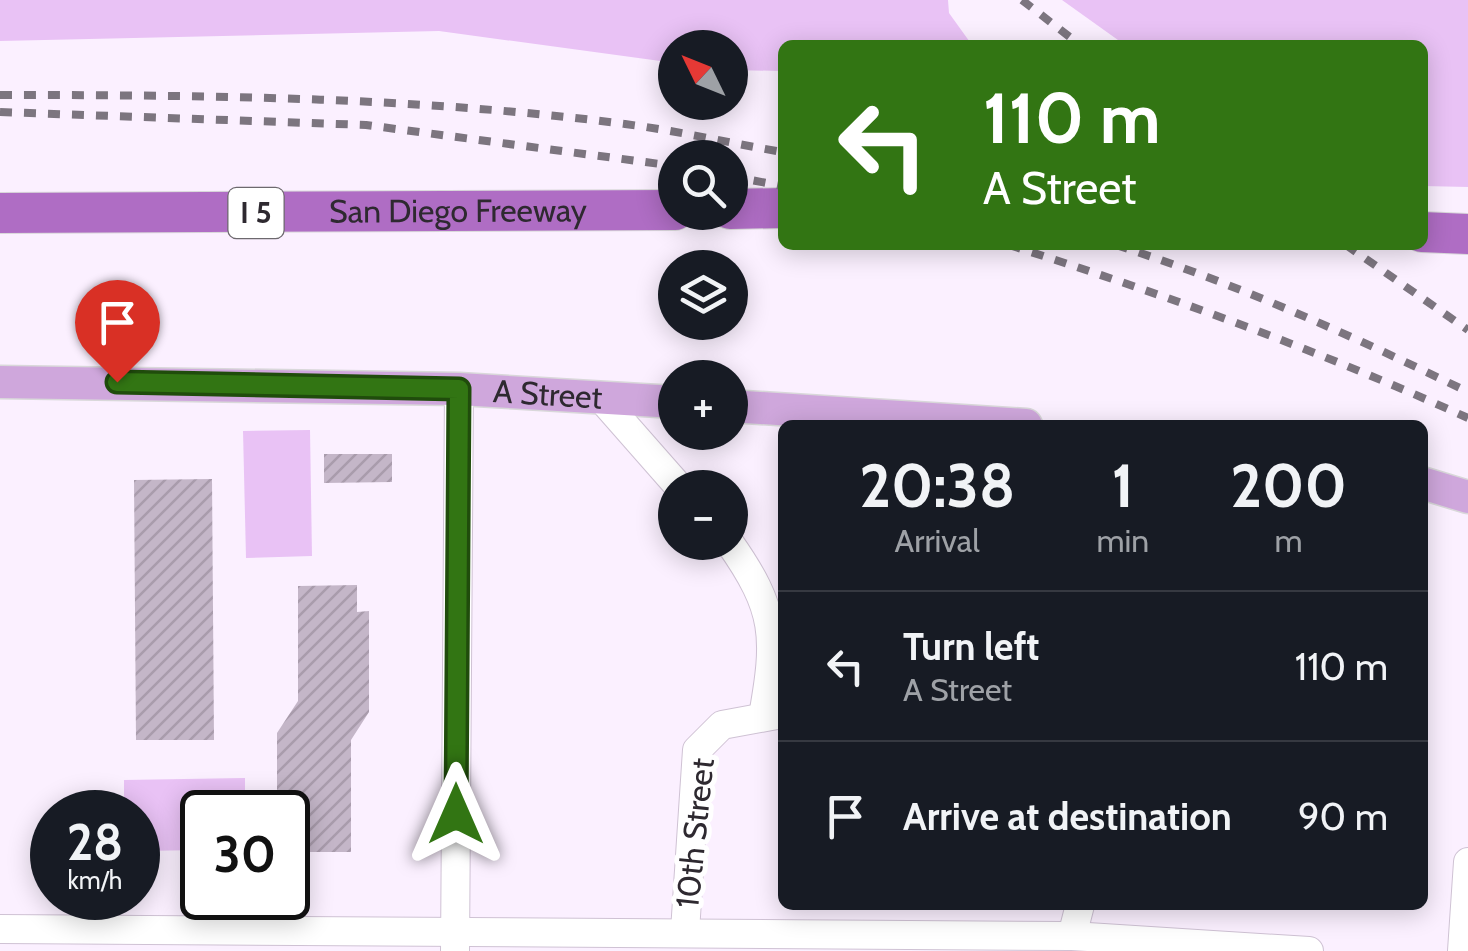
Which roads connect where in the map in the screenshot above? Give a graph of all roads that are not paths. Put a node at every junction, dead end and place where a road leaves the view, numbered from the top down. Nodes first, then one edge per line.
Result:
1 (778, 208) edge
2 (748, 209) edge
3 (658, 210) edge
4 (0, 213) edge
5 (1428, 232) edge
6 (1467, 234) edge
7 (0, 382) edge
8 (459, 389) junction
9 (600, 397) junction
10 (658, 401) edge
11 (748, 407) edge
12 (948, 420) edge
13 (664, 470) edge
14 (1428, 485) edge
15 (1468, 497) edge
16 (739, 560) edge
17 (773, 715) edge
18 (1468, 862) edge
19 (1079, 910) edge
20 (0, 928) edge
21 (686, 931) junction
22 (1072, 936) junction
23 (455, 941) edge
24 (1310, 951) edge
25 (1462, 951) edge

1 - 2 highway
3 - 4 highway, San Diego Freeway / I 5
5 - 6 highway
7 - 8 main road, A Street
8 - 9 main road, A Street
8 - 23 street
9 - 10 main road, A Street
9 - 13 street
11 - 12 main road
14 - 15 main road
16 - 17 street
17 - 21 street, 10th Street
18 - 25 street
19 - 22 street
20 - 23 street
21 - 22 street
21 - 23 street
22 - 24 street

